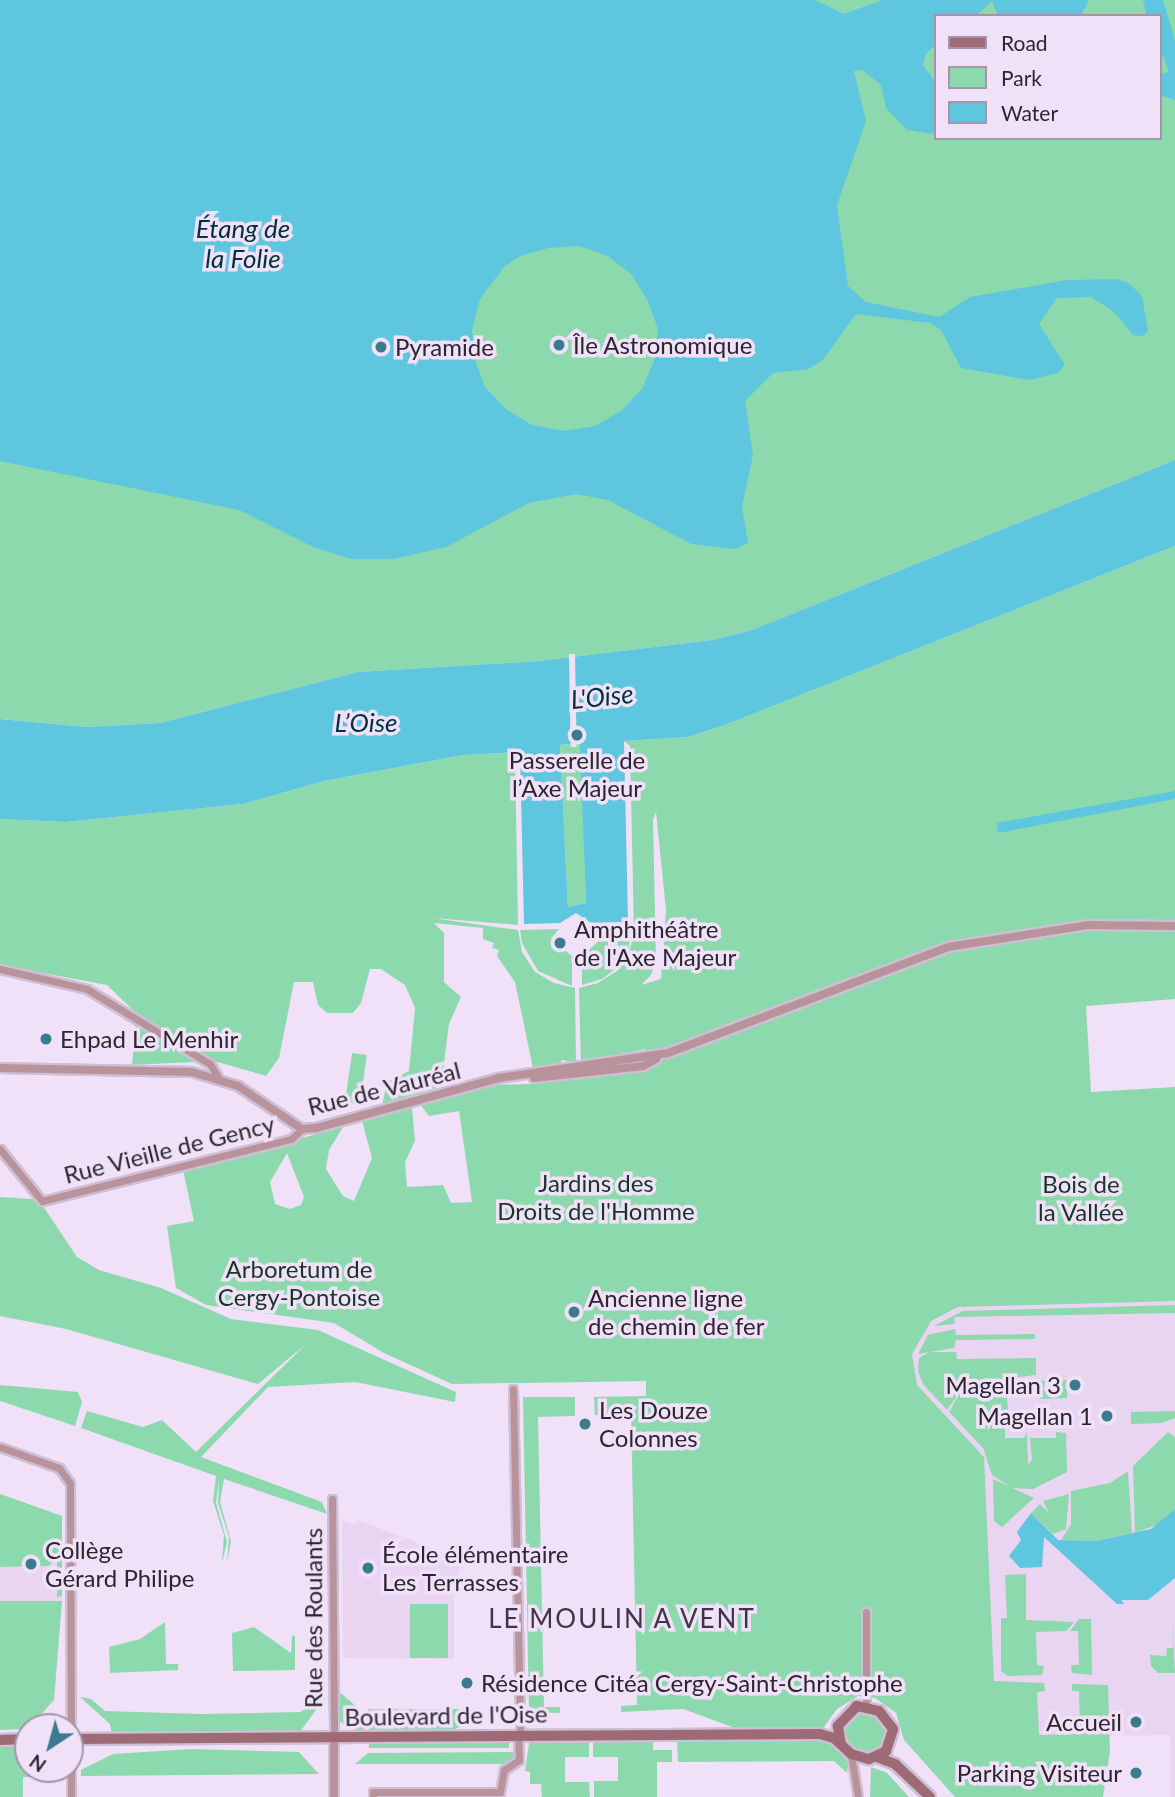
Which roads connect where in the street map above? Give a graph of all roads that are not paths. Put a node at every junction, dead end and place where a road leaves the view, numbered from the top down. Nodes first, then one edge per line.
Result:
1 (1175, 926) edge
2 (0, 969) edge
3 (0, 1068) edge
4 (218, 1077) junction
5 (302, 1129) junction
6 (0, 1149) edge
7 (513, 1389) dead end
8 (0, 1447) edge
9 (332, 1499) dead end
10 (866, 1612) dead end
11 (866, 1706) junction
12 (70, 1713) edge
13 (839, 1722) junction
14 (822, 1734) junction
15 (519, 1735) junction
16 (334, 1738) junction
17 (84, 1739) edge
18 (891, 1742) junction
19 (841, 1745) junction
20 (852, 1754) junction
21 (873, 1758) junction
22 (900, 1768) junction
23 (858, 1778) junction
24 (445, 1795) edge
25 (334, 1797) edge
26 (373, 1797) edge
27 (858, 1797) edge
28 (930, 1797) edge

1 - 5 street, Rue de Vauréal
2 - 4 street
3 - 4 street, Rue de Vauréal
4 - 5 street, Rue de Vauréal
5 - 6 street, Rue Vieille de Gency
7 - 15 street
8 - 12 street
9 - 16 street, Rue des Roulants
10 - 11 street
11 - 13 main road
11 - 18 main road
13 - 14 main road
13 - 19 main road
14 - 15 main road, Boulevard de l'Oise
14 - 19 main road
15 - 16 main road, Boulevard de l'Oise
15 - 24 street
16 - 17 main road, Boulevard de l'Oise
16 - 25 street
18 - 21 main road
18 - 22 main road
19 - 20 main road
20 - 21 main road
20 - 23 street
21 - 22 main road
21 - 23 street
22 - 28 main road
23 - 27 street
24 - 26 street

